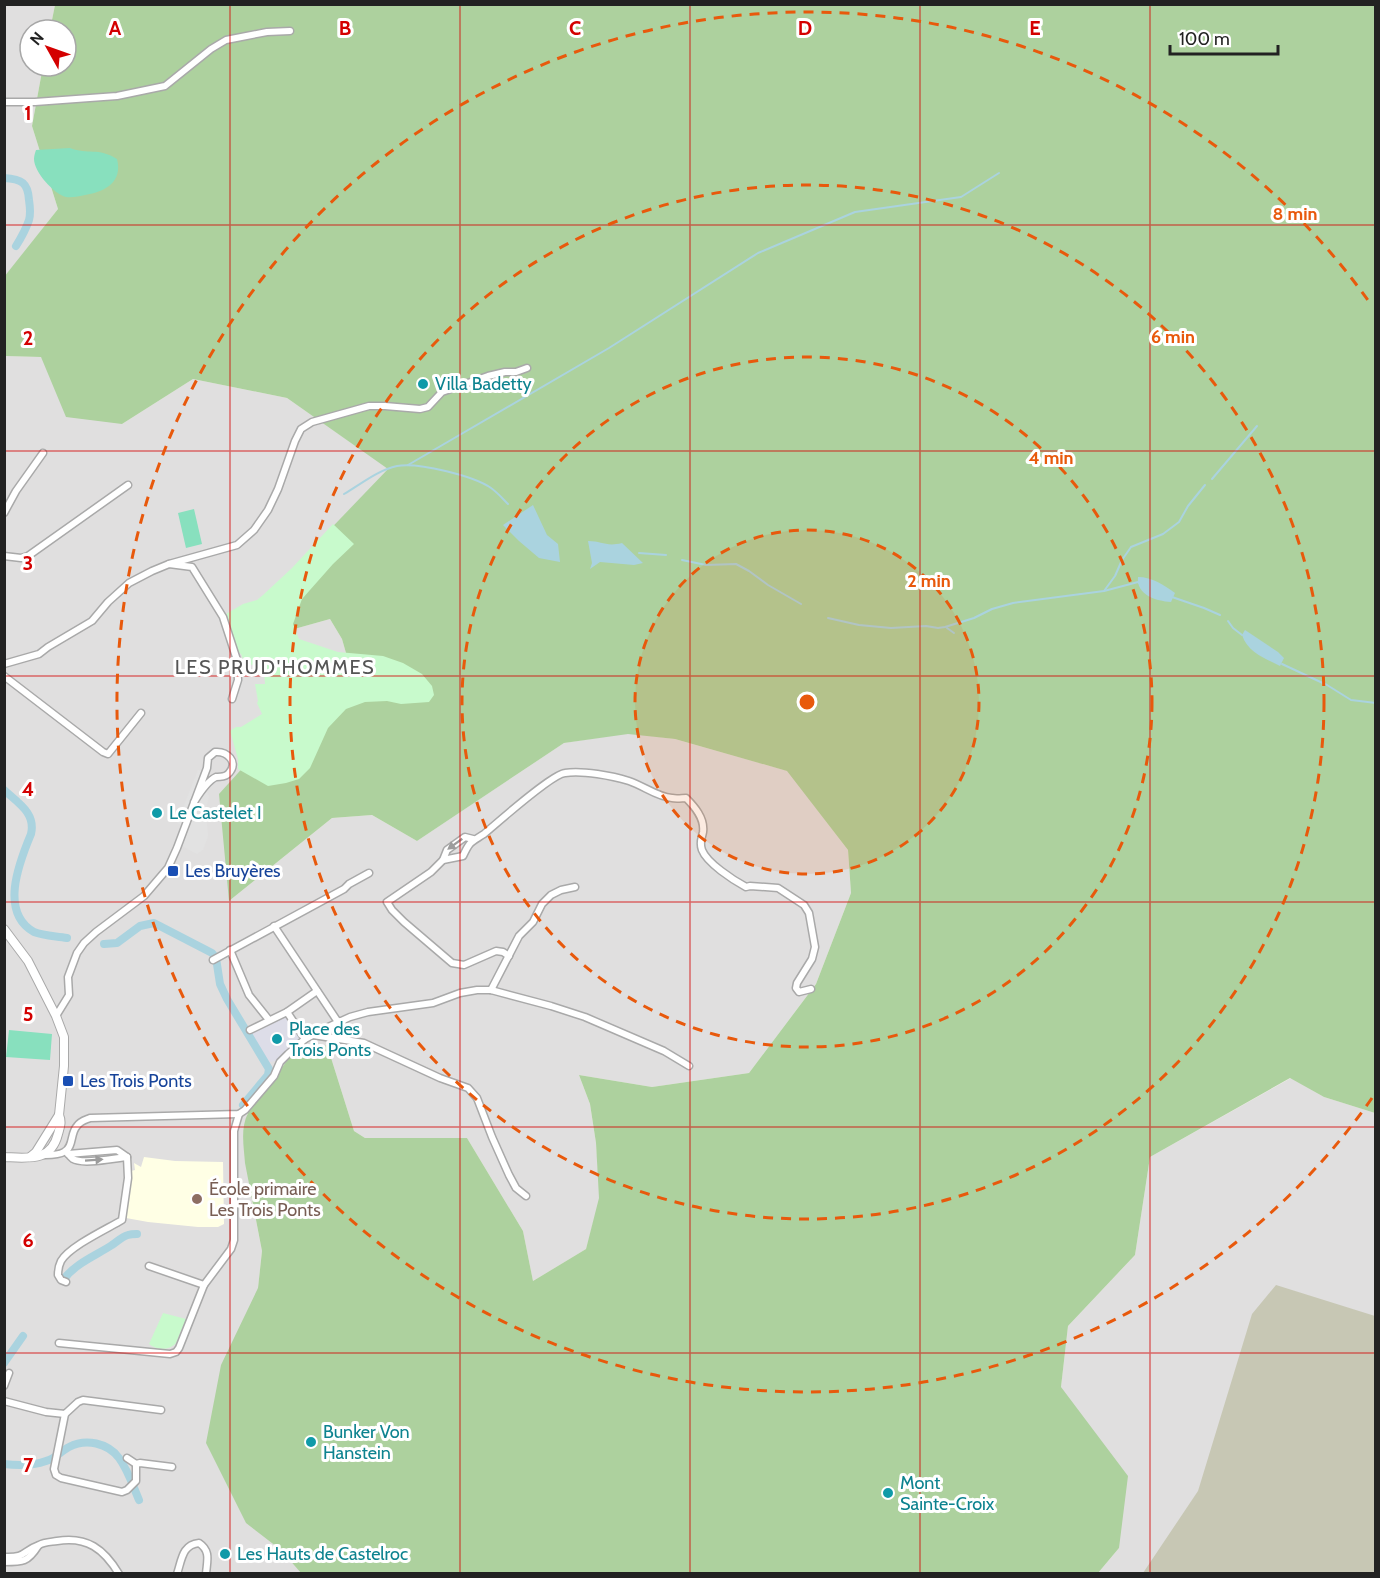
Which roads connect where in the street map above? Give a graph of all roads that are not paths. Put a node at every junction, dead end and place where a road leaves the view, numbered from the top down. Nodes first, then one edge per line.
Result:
1 (290, 31) dead end
2 (4, 102) edge
3 (527, 368) dead end
4 (43, 453) dead end
5 (128, 485) dead end
6 (4, 513) edge
7 (4, 556) edge
8 (169, 564) junction
9 (4, 664) edge
10 (4, 676) edge
11 (232, 699) dead end
12 (141, 713) dead end
13 (207, 768) junction
14 (216, 777) junction
15 (194, 802) junction
16 (473, 839) junction
17 (443, 860) junction
18 (369, 873) dead end
19 (575, 887) dead end
20 (274, 926) junction
21 (4, 929) edge
22 (230, 950) junction
23 (509, 956) junction
24 (215, 958) dead end
25 (811, 989) dead end
26 (491, 990) junction
27 (317, 991) junction
28 (69, 995) junction
29 (51, 1005) junction
30 (286, 1012) junction
31 (56, 1017) junction
32 (269, 1020) junction
33 (339, 1022) junction
34 (250, 1030) dead end
35 (313, 1035) junction
36 (305, 1039) junction
37 (689, 1065) dead end
38 (239, 1113) junction
39 (59, 1115) junction
40 (68, 1152) junction
41 (45, 1155) junction
42 (4, 1157) edge
43 (30, 1157) junction
44 (526, 1196) dead end
45 (149, 1266) dead end
46 (66, 1282) dead end
47 (204, 1286) junction
48 (59, 1343) dead end
49 (9, 1373) dead end
50 (4, 1386) edge
51 (4, 1401) edge
52 (161, 1410) dead end
53 (65, 1414) junction
54 (128, 1458) dead end
55 (136, 1464) junction
56 (171, 1467) dead end
57 (4, 1560) edge
58 (119, 1574) edge
59 (177, 1574) edge
60 (206, 1574) edge

1 - 2 street
3 - 8 street
4 - 6 street
5 - 7 street
8 - 9 street
8 - 11 street
10 - 12 street
13 - 14 street
13 - 14 street
13 - 15 street
14 - 15 street
15 - 28 street
16 - 17 street
16 -> 17 street
16 - 25 street
17 - 23 street
18 - 20 street
19 - 23 street
20 - 22 street
20 - 27 street
21 - 29 street
22 - 24 street
22 - 32 street
23 - 26 street
26 - 33 street
26 - 37 street
27 - 30 street
27 - 33 street
28 - 29 street
28 - 31 street
29 - 31 street
30 - 32 street
30 - 36 street
31 - 39 street
32 - 34 street
33 - 35 street
35 - 36 street
35 - 44 street
36 - 38 street
38 - 40 street
38 - 47 street
39 - 41 street
39 - 43 street
40 - 41 street
40 - 46 street
41 - 43 street
42 - 43 street
45 - 47 street
47 - 48 street
49 - 50 street
51 - 53 street
52 - 53 street
53 - 55 street
54 - 55 street
55 - 56 street
57 - 58 street
59 - 60 street

